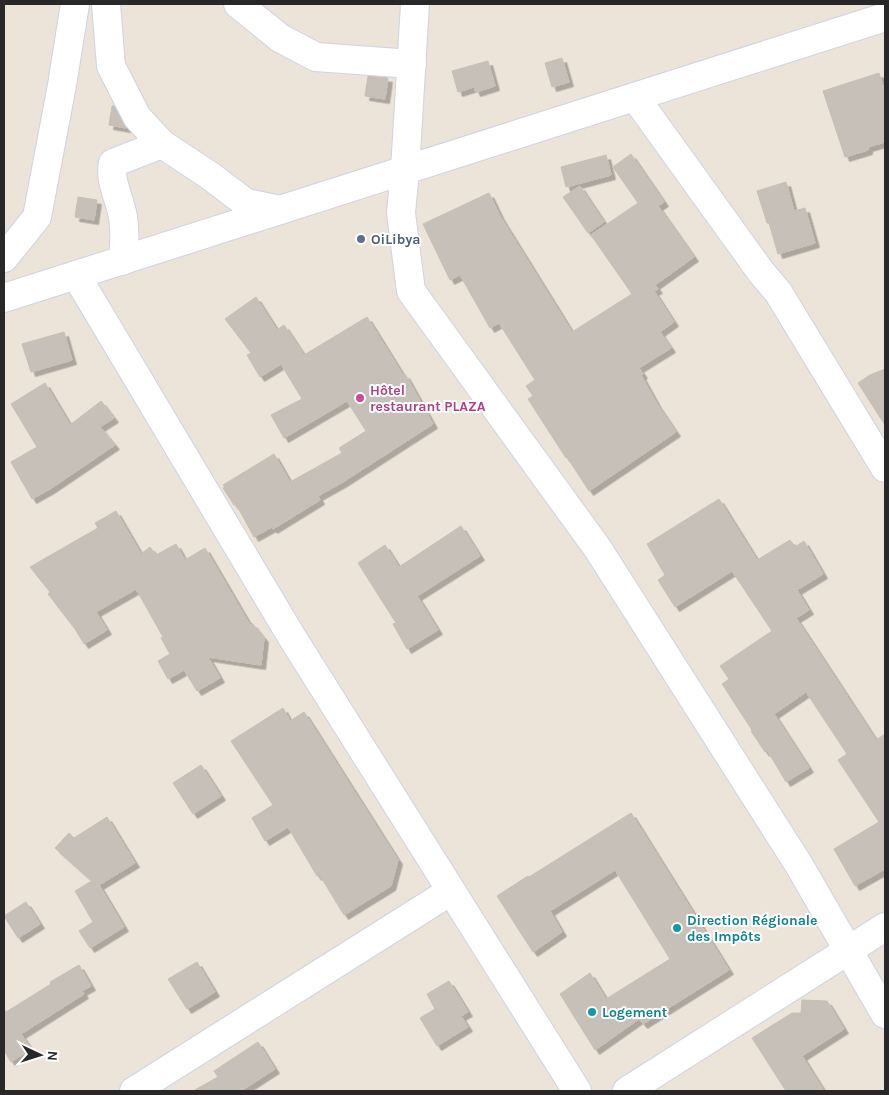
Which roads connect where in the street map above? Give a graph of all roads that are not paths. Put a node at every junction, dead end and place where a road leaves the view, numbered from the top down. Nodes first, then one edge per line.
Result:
1 (75, 4) edge
2 (106, 4) edge
3 (238, 4) edge
4 (415, 4) edge
5 (885, 17) edge
6 (412, 64) junction
7 (635, 97) junction
8 (162, 144) junction
9 (405, 170) junction
10 (280, 210) junction
11 (4, 258) edge
12 (122, 261) junction
13 (76, 276) junction
14 (4, 298) edge
15 (885, 468) edge
16 (451, 891) junction
17 (885, 927) edge
18 (848, 951) junction
19 (885, 1014) edge
20 (134, 1091) edge
21 (577, 1091) edge
22 (627, 1091) edge

1 - 11 street
2 - 8 street
3 - 6 street
4 - 6 street
5 - 7 street
6 - 9 street
7 - 9 street
7 - 15 street
8 - 10 street
8 - 12 street
9 - 10 street
9 - 18 street
10 - 12 street
12 - 13 street
13 - 14 street
13 - 16 street
16 - 20 street
16 - 21 street
17 - 18 street
18 - 19 street
18 - 22 street

